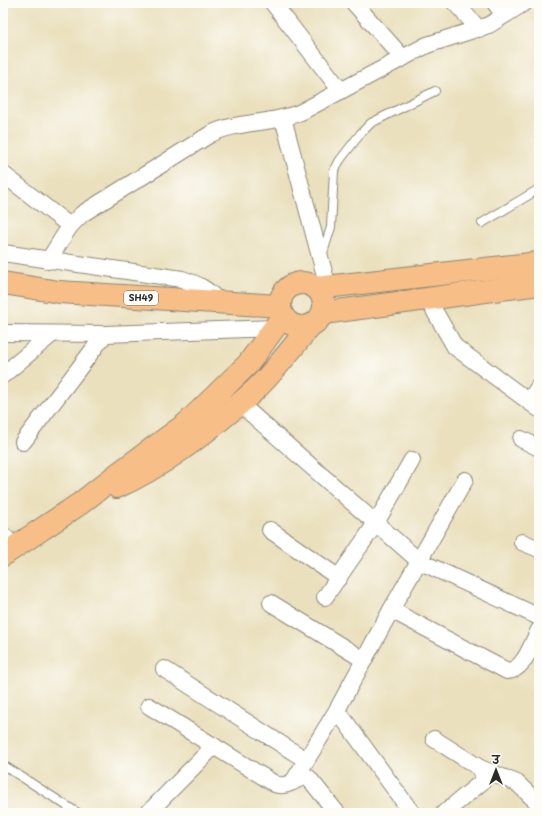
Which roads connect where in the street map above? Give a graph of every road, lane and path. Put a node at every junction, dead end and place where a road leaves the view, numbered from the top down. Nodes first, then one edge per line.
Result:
1 (273, 3) edge
2 (354, 3) edge
3 (456, 3) edge
4 (524, 3) edge
5 (499, 9) edge
6 (479, 29) junction
7 (404, 58) junction
8 (341, 91) junction
9 (435, 91) dead end
10 (283, 118) junction
11 (3, 174) edge
12 (539, 189) edge
13 (482, 223) dead end
14 (70, 226) junction
15 (3, 253) edge
16 (321, 260) junction
17 (48, 261) junction
18 (539, 263) edge
19 (3, 283) edge
20 (539, 284) edge
21 (322, 287) junction
22 (427, 298) junction
23 (220, 303) junction
24 (279, 317) junction
25 (316, 319) junction
26 (3, 333) edge
27 (52, 334) junction
28 (105, 334) junction
29 (3, 375) edge
30 (539, 386) edge
31 (239, 403) junction
32 (534, 405) edge
33 (521, 439) dead end
34 (23, 442) dead end
35 (539, 448) edge
36 (412, 460) dead end
37 (464, 480) dead end
38 (81, 503) junction
39 (376, 523) junction
40 (270, 530) dead end
41 (522, 542) dead end
42 (7, 546) edge
43 (539, 550) edge
44 (419, 561) junction
45 (339, 578) junction
46 (325, 597) dead end
47 (271, 603) dead end
48 (391, 610) junction
49 (539, 616) edge
50 (539, 630) edge
51 (364, 660) junction
52 (164, 669) dead end
53 (149, 706) dead end
54 (337, 710) junction
55 (434, 739) dead end
56 (214, 746) junction
57 (306, 760) junction
58 (3, 765) edge
59 (480, 768) junction
60 (293, 782) junction
61 (539, 804) edge
62 (539, 807) edge
63 (78, 813) edge
64 (148, 813) edge
65 (338, 813) edge
66 (412, 813) edge
67 (444, 813) edge
68 (528, 813) edge

1 - 8 street
2 - 7 street
3 - 6 street
4 - 5 street
5 - 6 street
6 - 7 street
7 - 8 street
8 - 10 street
9 - 16 lane
10 - 14 street
10 - 16 street
11 - 14 street
12 - 13 lane
14 - 17 street
15 - 17 street
16 - 21 street
17 - 23 street
18 - 21 main road
19 - 23 main road, SH49
20 - 22 main road
21 - 24 main road
21 - 25 main road
22 - 25 main road
22 - 32 street
23 - 24 main road, SH49
24 - 25 main road
24 - 28 street
24 - 38 main road
25 - 31 main road
26 - 27 street
27 - 28 street
27 - 29 street
28 - 34 street
30 - 32 street
31 - 38 main road
31 - 39 street
33 - 35 street
36 - 39 street
37 - 44 street
38 - 42 main road
39 - 44 street
39 - 45 street
40 - 45 street
41 - 43 street
44 - 48 street
44 - 49 street
45 - 46 street
47 - 51 street
48 - 50 street
48 - 51 street
51 - 54 street
52 - 57 street
53 - 56 street
54 - 57 street
54 - 66 street
55 - 59 street
56 - 60 street
56 - 64 street
57 - 60 street
58 - 63 lane
59 - 61 street
59 - 67 street
60 - 65 street
62 - 68 street

